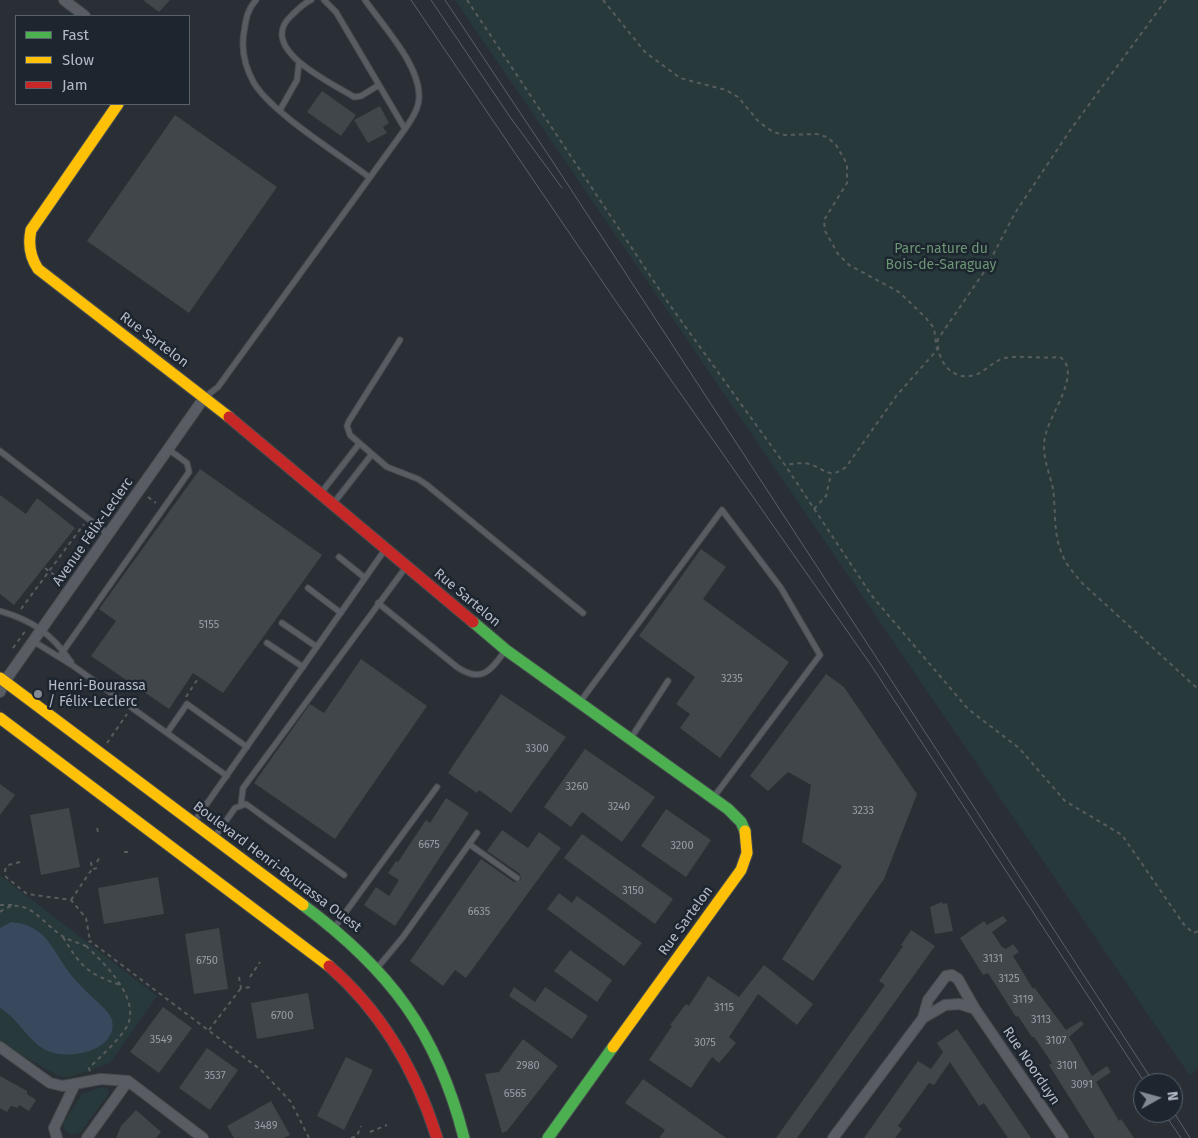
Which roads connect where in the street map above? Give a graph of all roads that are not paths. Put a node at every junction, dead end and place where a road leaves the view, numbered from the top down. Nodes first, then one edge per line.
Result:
1 (64, 0) edge
2 (256, 0) edge
3 (311, 0) edge
4 (324, 0) edge
5 (365, 0) edge
6 (84, 15) edge
7 (299, 62) junction
8 (379, 85) junction
9 (117, 105) edge
10 (280, 110) junction
11 (405, 129) junction
12 (369, 177) junction
13 (400, 340) dead end
14 (204, 398) junction
15 (359, 444) junction
16 (168, 449) junction
17 (0, 451) edge
18 (372, 454) junction
19 (320, 494) junction
20 (333, 505) junction
21 (108, 534) junction
22 (386, 549) junction
23 (339, 557) dead end
24 (407, 566) junction
25 (365, 578) junction
26 (308, 588) dead end
27 (378, 604) junction
28 (0, 611) edge
29 (341, 613) junction
30 (583, 613) dead end
31 (282, 623) dead end
32 (41, 630) junction
33 (33, 642) junction
34 (267, 643) dead end
35 (316, 647) junction
36 (506, 650) junction
37 (63, 651) junction
38 (59, 657) junction
39 (72, 665) junction
40 (303, 667) junction
41 (668, 681) dead end
42 (1, 684) edge
43 (580, 702) junction
44 (0, 718) edge
45 (167, 732) junction
46 (631, 738) junction
47 (247, 747) junction
48 (227, 776) junction
49 (437, 787) dead end
50 (713, 798) junction
51 (242, 804) junction
52 (194, 823) junction
53 (477, 833) dead end
54 (214, 838) junction
55 (469, 844) junction
56 (344, 875) dead end
57 (517, 878) dead end
58 (334, 929) junction
59 (377, 967) junction
60 (975, 1008) junction
61 (923, 1018) junction
62 (0, 1047) edge
63 (128, 1081) junction
64 (75, 1084) junction
65 (57, 1138) edge
66 (87, 1138) edge
67 (204, 1138) edge
68 (437, 1138) edge
69 (464, 1138) edge
70 (548, 1138) edge
71 (833, 1138) edge
72 (1063, 1138) edge

1 - 6 street
2 - 10 lane
3 - 7 lane
4 - 8 lane
5 - 11 lane
7 - 8 lane
7 - 10 lane
8 - 11 lane
9 - 14 street, Rue Sartelon
10 - 12 lane
11 - 12 lane
12 - 14 lane
13 - 15 lane
14 - 16 street, Avenue Félix-Leclerc
14 - 19 street, Rue Sartelon
15 - 18 lane
15 - 19 lane
16 - 21 street, Avenue Félix-Leclerc
16 - 37 lane
17 - 21 lane
18 - 20 lane
18 - 30 lane
19 - 20 street, Rue Sartelon
20 - 22 street, Rue Sartelon
21 - 32 street, Avenue Félix-Leclerc
22 - 24 street, Rue Sartelon
22 - 25 lane
23 - 25 lane
24 - 27 lane
24 - 36 street, Rue Sartelon
25 - 29 lane
26 - 29 lane
27 - 36 lane
27 - 51 lane
28 - 32 lane
29 - 35 lane
31 - 35 lane
32 - 33 street, Avenue Félix-Leclerc
32 - 37 lane
33 - 38 lane
33 - 42 street, Avenue Félix-Leclerc
34 - 40 lane
35 - 40 lane
36 - 43 street, Rue Sartelon
37 - 38 lane
37 - 39 lane
38 - 39 lane
39 - 45 lane
40 - 47 lane
41 - 46 lane
42 - 52 street, Boulevard Henri-Bourassa Ouest
43 - 46 street, Rue Sartelon
43 - 50 lane
44 - 68 street
45 - 47 lane
45 - 48 lane
46 - 50 street, Rue Sartelon
47 - 48 lane
48 - 52 lane
49 - 58 lane
50 - 70 street, Rue Sartelon
51 - 54 lane
51 - 56 lane
52 - 54 street, Boulevard Henri-Bourassa Ouest
53 - 55 lane
54 - 58 street, Boulevard Henri-Bourassa Ouest
55 - 57 lane
55 - 59 lane
58 - 59 street, Boulevard Henri-Bourassa Ouest
59 - 69 street, Boulevard Henri-Bourassa Ouest
60 - 61 street, Rue Noorduyn
60 - 61 street, Rue Noorduyn
60 - 72 street, Rue Noorduyn
61 - 71 street, Rue Noorduyn
62 - 64 street
63 - 64 street
63 - 66 street
63 - 67 street
64 - 65 street

